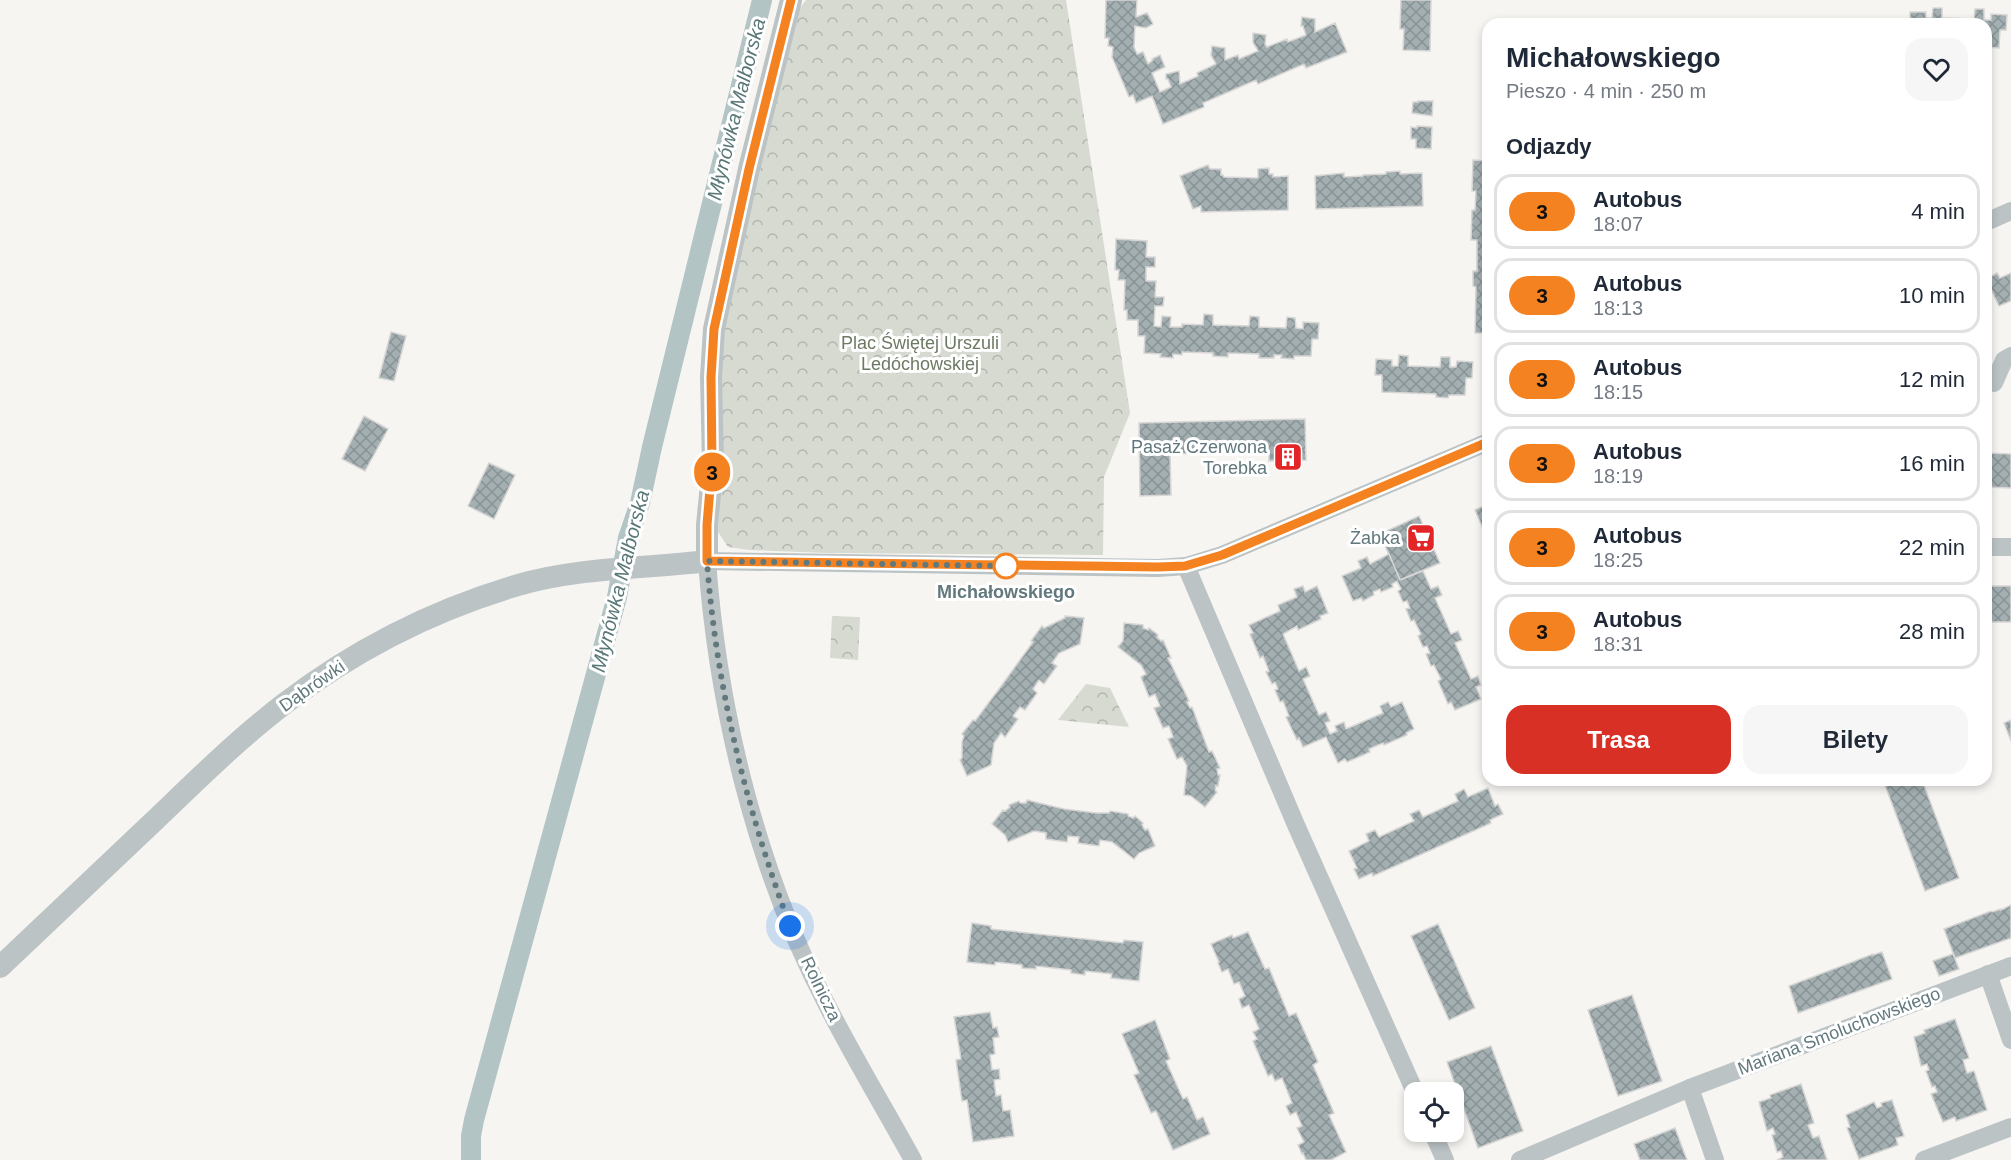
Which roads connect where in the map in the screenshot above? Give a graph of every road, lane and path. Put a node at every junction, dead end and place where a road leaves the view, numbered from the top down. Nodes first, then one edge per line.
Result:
1 (792, 0) edge
2 (2011, 211) edge
3 (1992, 219) edge
4 (2011, 356) edge
5 (1994, 383) dead end
6 (1482, 445) edge
7 (1992, 547) edge
8 (2011, 547) edge
9 (707, 561) junction
10 (1185, 566) junction
11 (2011, 966) edge
12 (0, 967) edge
13 (1988, 974) junction
14 (2011, 1040) edge
15 (1411, 1082) edge
16 (1690, 1088) junction
17 (2011, 1127) edge
18 (1437, 1142) edge
19 (913, 1160) edge
20 (1445, 1160) edge
21 (1520, 1160) edge
22 (1715, 1160) edge
23 (1924, 1160) edge

1 - 9 street
2 - 3 street
4 - 5 street
6 - 10 street
7 - 8 street
9 - 10 street
9 - 12 street, Dąbrówki
9 - 19 street, Rolnicza
10 - 15 street
11 - 13 street, Mariana Smoluchowskiego
13 - 14 street
13 - 16 street, Mariana Smoluchowskiego
16 - 21 street, Mariana Smoluchowskiego
16 - 22 street
17 - 23 street
18 - 20 street

